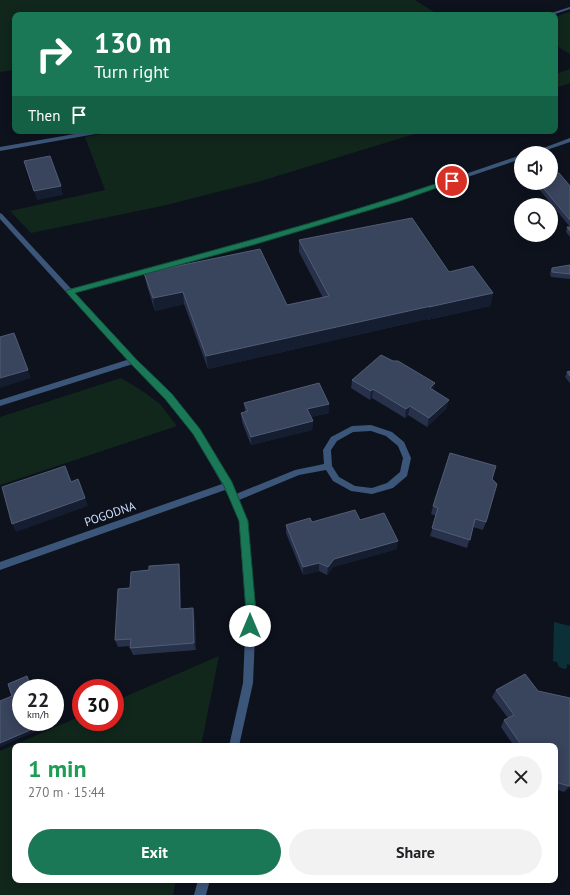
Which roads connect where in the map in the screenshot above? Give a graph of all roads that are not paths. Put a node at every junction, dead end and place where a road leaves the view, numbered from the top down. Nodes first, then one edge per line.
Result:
1 (570, 8) edge
2 (557, 12) edge
3 (84, 134) edge
4 (570, 140) edge
5 (553, 146) edge
6 (0, 149) edge
7 (514, 159) edge
8 (0, 215) edge
9 (70, 292) junction
10 (133, 361) junction
11 (0, 403) edge
12 (328, 466) junction
13 (228, 485) junction
14 (234, 498) junction
15 (0, 566) edge
16 (235, 743) edge
17 (203, 883) edge
18 (200, 895) edge

1 - 2 street
3 - 6 street
4 - 5 street
7 - 9 street
8 - 9 street
9 - 10 street
10 - 11 street
10 - 13 street
12 - 12 street
12 - 14 street
13 - 14 street
13 - 15 street, POGODNA
14 - 16 street
17 - 18 street

